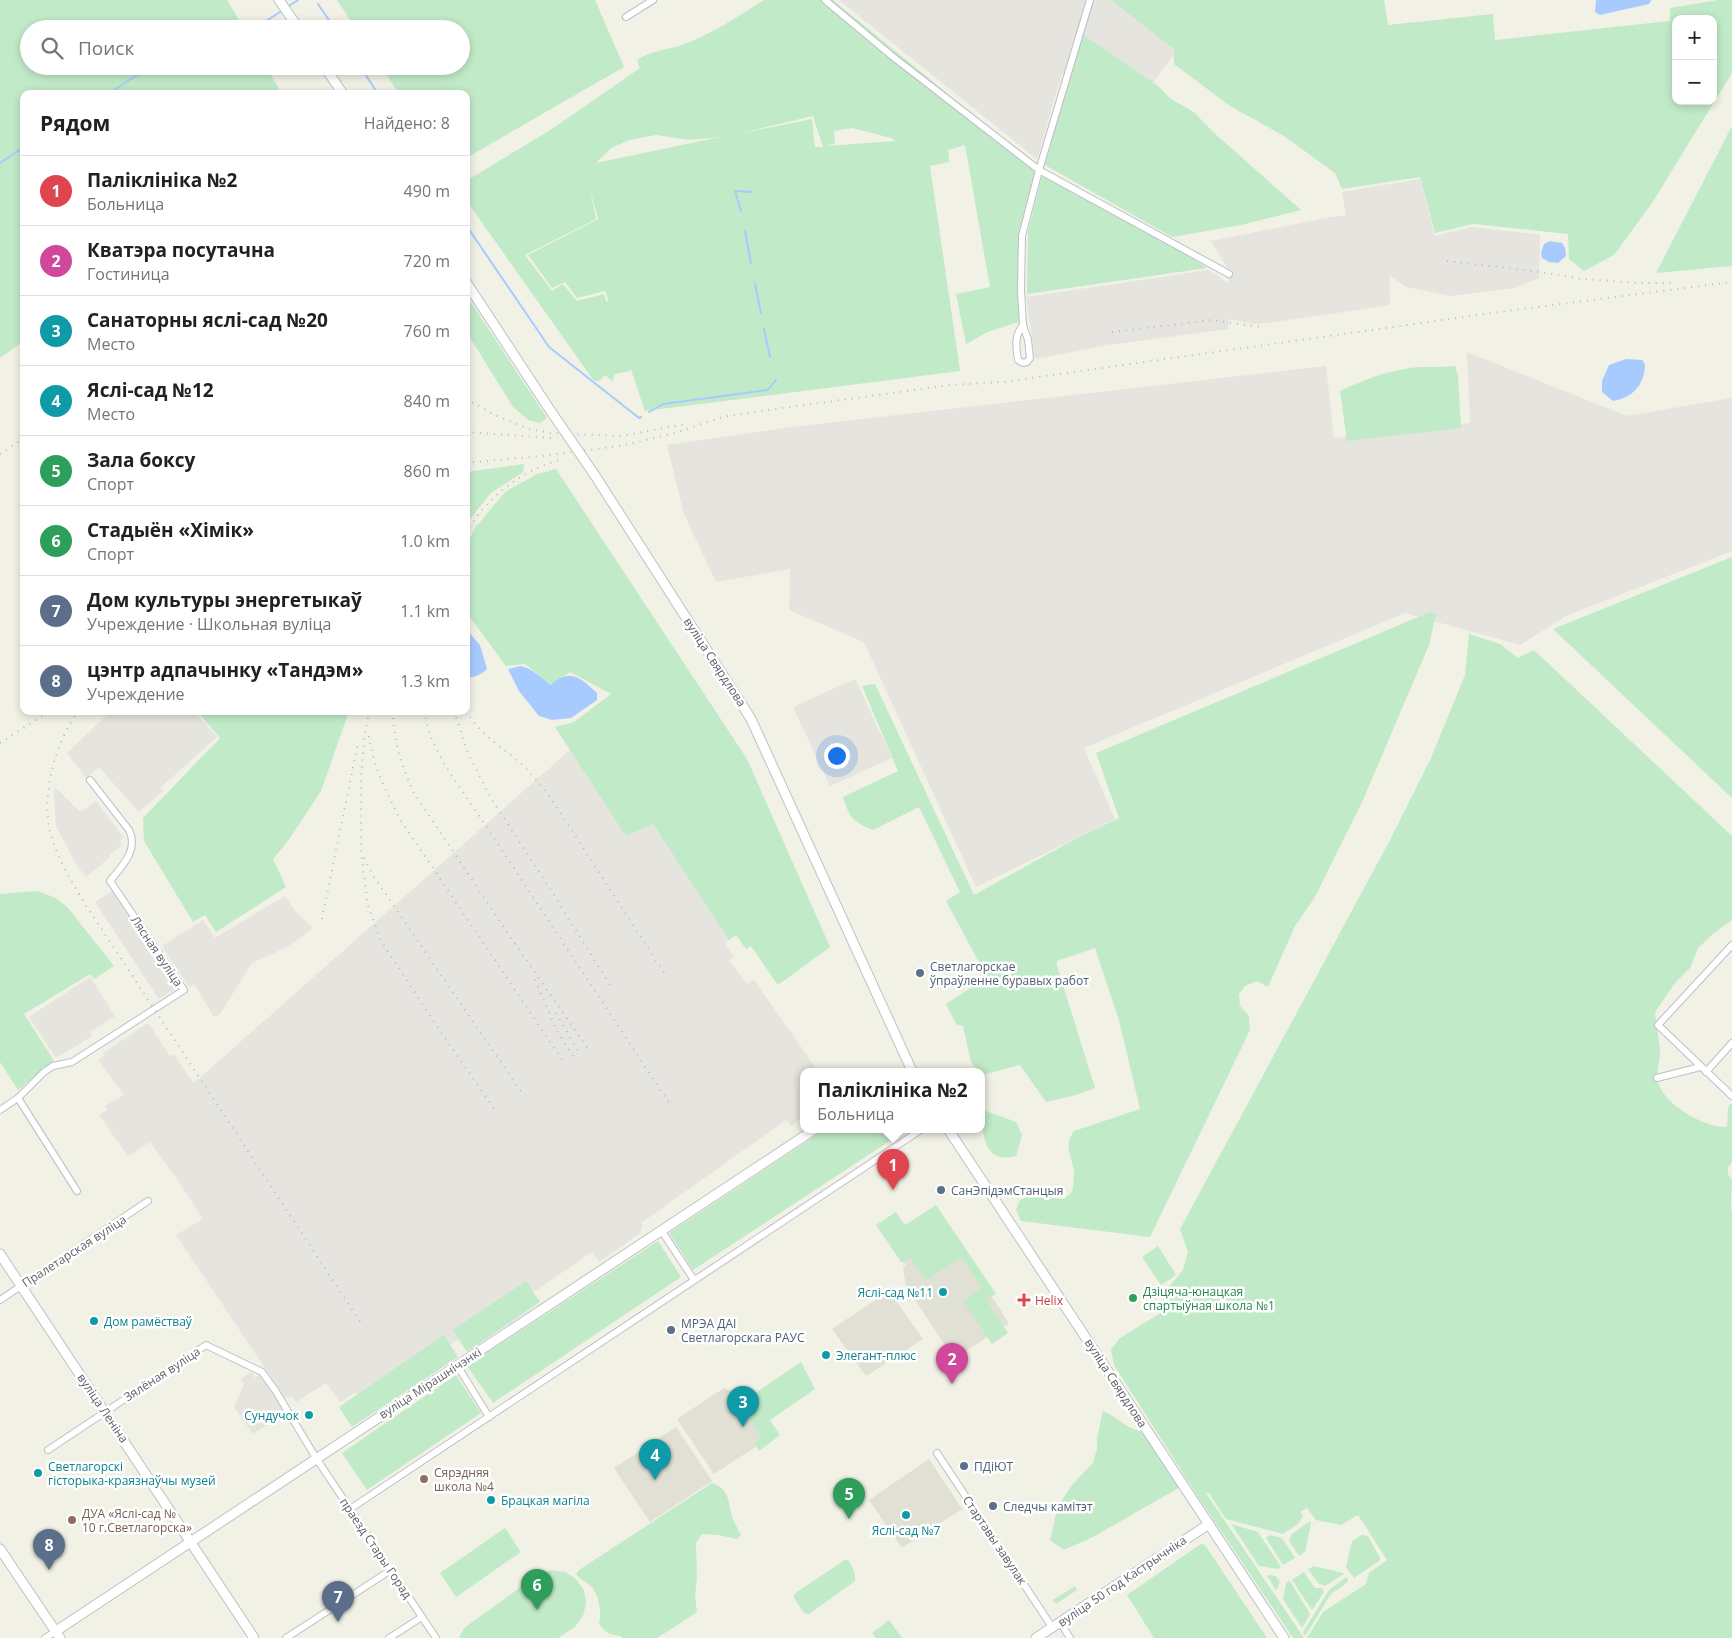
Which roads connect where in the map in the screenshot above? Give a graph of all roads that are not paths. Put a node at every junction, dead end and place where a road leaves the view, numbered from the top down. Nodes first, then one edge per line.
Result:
1 (279, 0) edge
2 (653, 0) edge
3 (825, 0) edge
4 (1090, 0) edge
5 (626, 18) dead end
6 (293, 20) edge
7 (330, 75) edge
8 (339, 90) edge
9 (1039, 170) junction
10 (1229, 274) dead end
11 (470, 288) edge
12 (1023, 325) junction
13 (90, 780) dead end
14 (1732, 945) edge
15 (1732, 1043) edge
16 (906, 1068) edge
17 (1703, 1069) junction
18 (1657, 1078) dead end
19 (1732, 1096) edge
20 (18, 1098) junction
21 (0, 1110) edge
22 (809, 1133) edge
23 (916, 1133) edge
24 (951, 1133) edge
25 (76, 1191) dead end
26 (148, 1201) dead end
27 (661, 1230) junction
28 (0, 1254) edge
29 (694, 1280) junction
30 (21, 1286) junction
31 (0, 1300) edge
32 (457, 1365) junction
33 (275, 1390) joint
34 (105, 1412) junction
35 (489, 1416) junction
36 (48, 1450) dead end
37 (936, 1453) dead end
38 (316, 1458) junction
39 (350, 1509) junction
40 (1209, 1524) junction
41 (191, 1541) junction
42 (0, 1549) edge
43 (391, 1570) junction
44 (422, 1617) junction
45 (1056, 1625) junction
46 (58, 1635) edge
47 (45, 1638) edge
48 (254, 1638) edge
49 (286, 1638) edge
50 (389, 1638) edge
51 (436, 1638) edge
52 (1036, 1638) edge
53 (1070, 1638) edge
54 (1284, 1638) edge

1 - 6 street
2 - 5 street
3 - 9 street
4 - 9 street
7 - 8 street
9 - 10 street
9 - 12 street
11 - 16 street, вуліца Свярдлова, bridge
12 - 12 street
13 - 20 street, Лясная вуліца
14 - 17 street
15 - 17 street
17 - 18 street
17 - 19 street
20 - 21 street, Лясная вуліца
20 - 25 street
22 - 27 street, вуліца Мірашнічэнкі
23 - 29 street
24 - 40 street, вуліца Свярдлова
26 - 30 street, Пралетарская вуліца
27 - 29 street
27 - 32 street, вуліца Мірашнічэнкі
28 - 30 street, вуліца Леніна
29 - 35 street
30 - 31 street, Пралетарская вуліца
30 - 34 street, вуліца Леніна
32 - 35 street
32 - 38 street, вуліца Мірашнічэнкі
33 - 34 street, Зялёная вуліца
33 - 38 street, праезд Стары Горад
34 - 36 street, Зялёная вуліца
34 - 41 street, вуліца Леніна
35 - 39 street
37 - 45 street, Стартавы завулак
38 - 39 street, праезд Стары Горад
38 - 41 street, вуліца Мірашнічэнкі
39 - 43 street, праезд Стары Горад
40 - 45 street, вуліца 50 год Кастрычніка
40 - 54 street, вуліца Свярдлова
41 - 46 street, вуліца Мірашнічэнкі
41 - 48 street, вуліца Леніна
42 - 46 street
43 - 44 street, праезд Стары Горад
43 - 49 street
44 - 50 street
44 - 51 street, праезд Стары Горад
45 - 52 street, вуліца 50 год Кастрычніка
45 - 53 street, Стартавы завулак
46 - 47 street, вуліца Мірашнічэнкі

